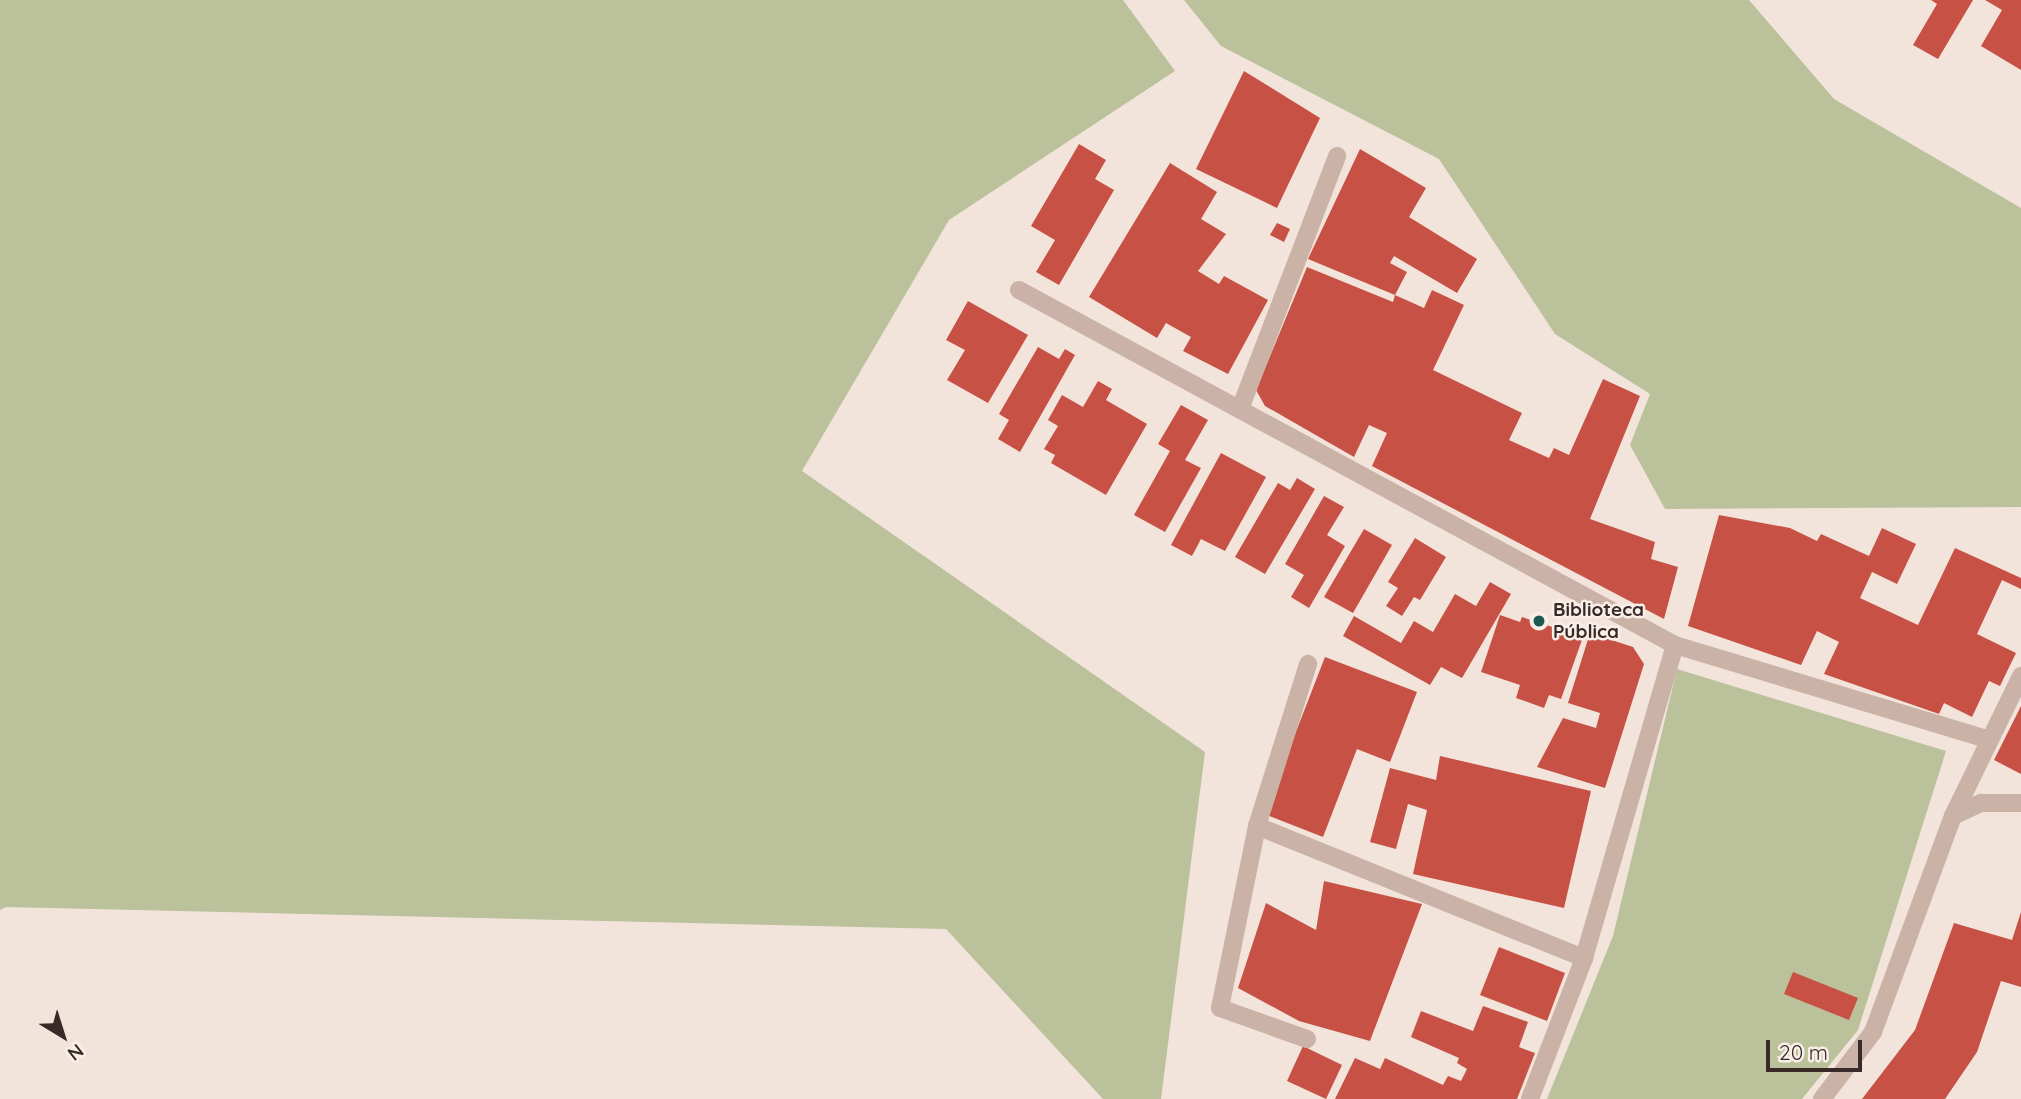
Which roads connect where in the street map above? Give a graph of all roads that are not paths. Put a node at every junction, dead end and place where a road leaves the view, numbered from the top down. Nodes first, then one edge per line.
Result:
1 (1337, 156) dead end
2 (1019, 290) dead end
3 (1240, 408) junction
4 (1675, 645) junction
5 (1308, 664) dead end
6 (2021, 676) edge
7 (1987, 739) junction
8 (2021, 803) edge
9 (1953, 816) junction
10 (1257, 827) junction
11 (1584, 958) junction
12 (1307, 1039) dead end
13 (1531, 1099) edge
14 (1822, 1099) edge

1 - 3 street
2 - 3 street
3 - 4 street
4 - 7 street
4 - 11 street
5 - 10 street
6 - 7 street
7 - 9 street
8 - 9 street
9 - 14 street
10 - 11 street
10 - 12 street
11 - 13 street

